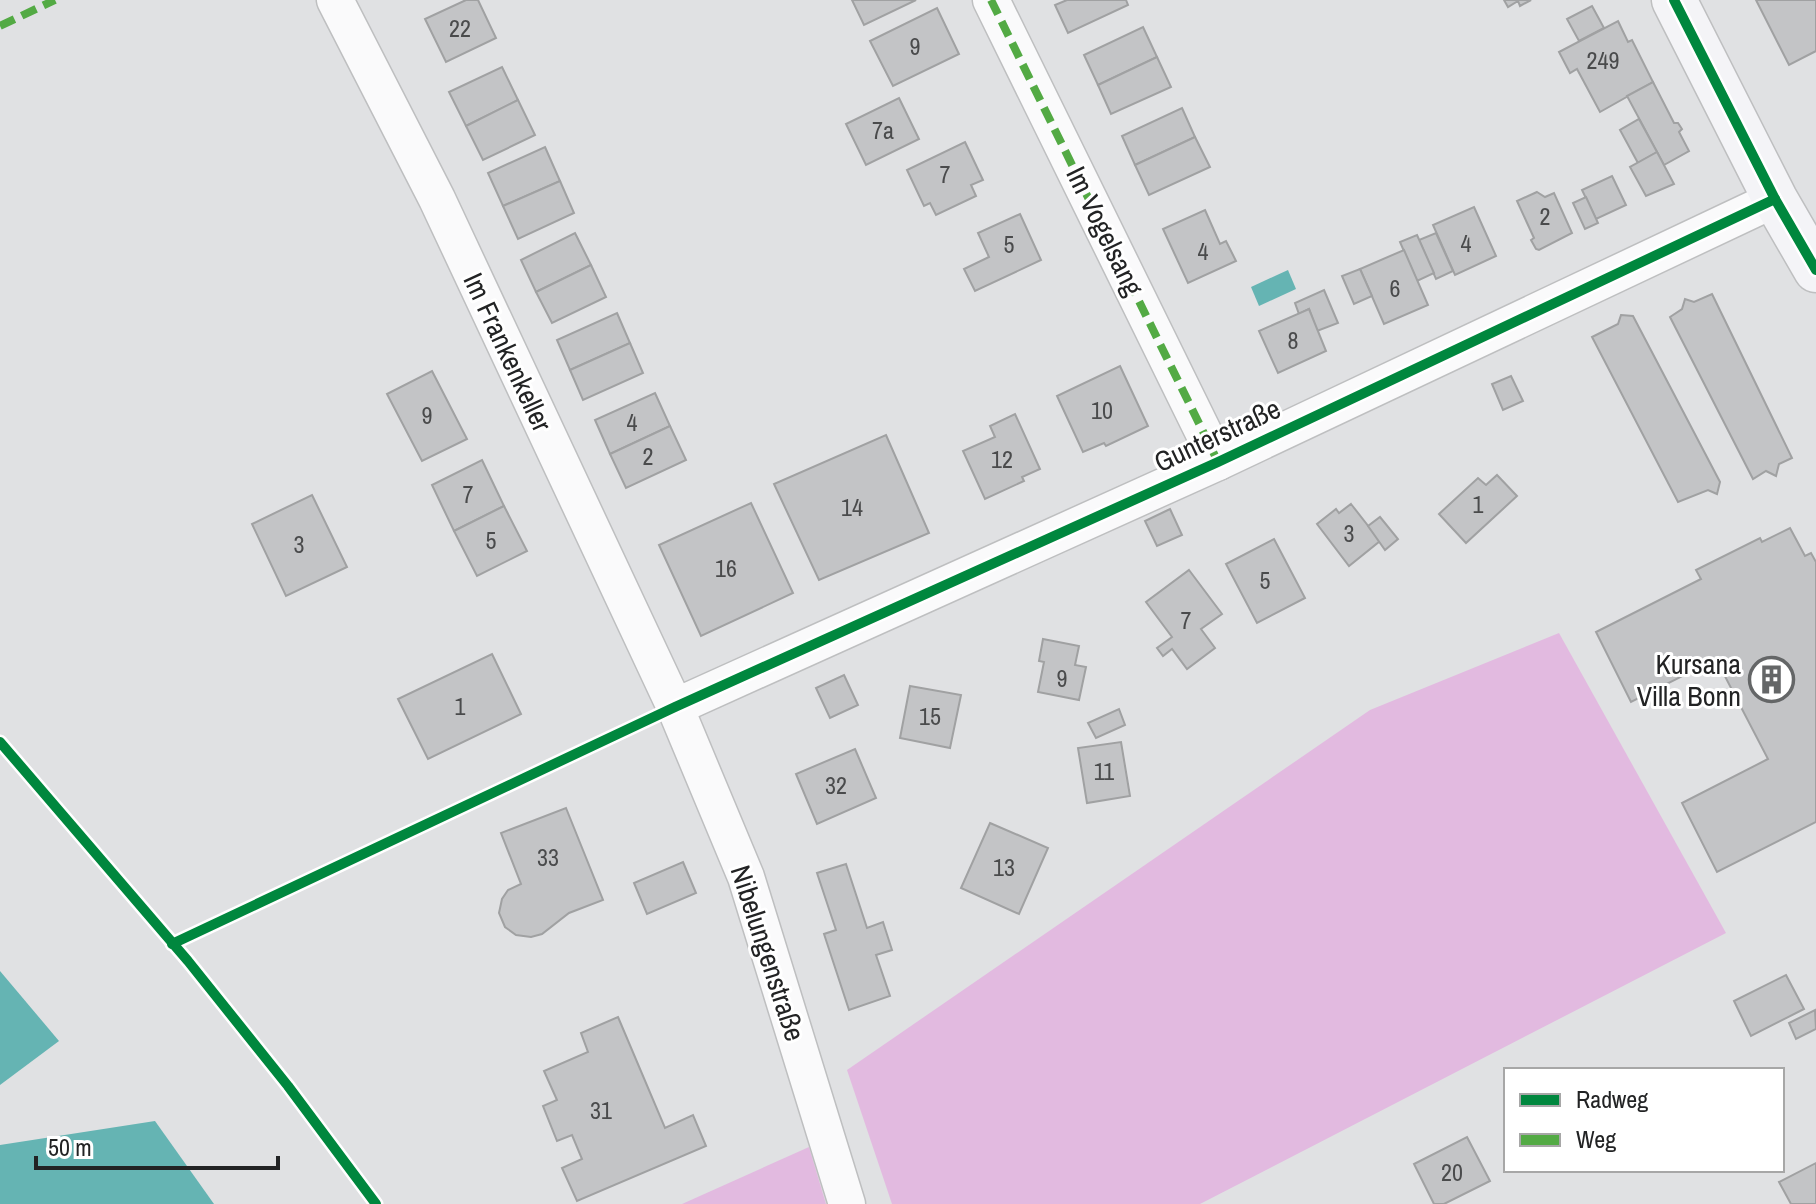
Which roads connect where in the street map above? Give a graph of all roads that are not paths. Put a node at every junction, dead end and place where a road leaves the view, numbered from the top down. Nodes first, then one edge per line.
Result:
1 (335, 0) edge
2 (991, 0) edge
3 (1674, 0) edge
4 (1775, 199) junction
5 (1816, 217) edge
6 (1816, 270) edge
7 (1218, 462) junction
8 (675, 707) junction
9 (847, 1204) edge

1 - 8 street, Im Frankenkeller
2 - 7 street, Im Vogelsang
3 - 4 main road
4 - 5 main road
4 - 6 main road
4 - 7 street, Gunterstraße
7 - 8 street, Gunterstraße
8 - 9 street, Nibelungenstraße

